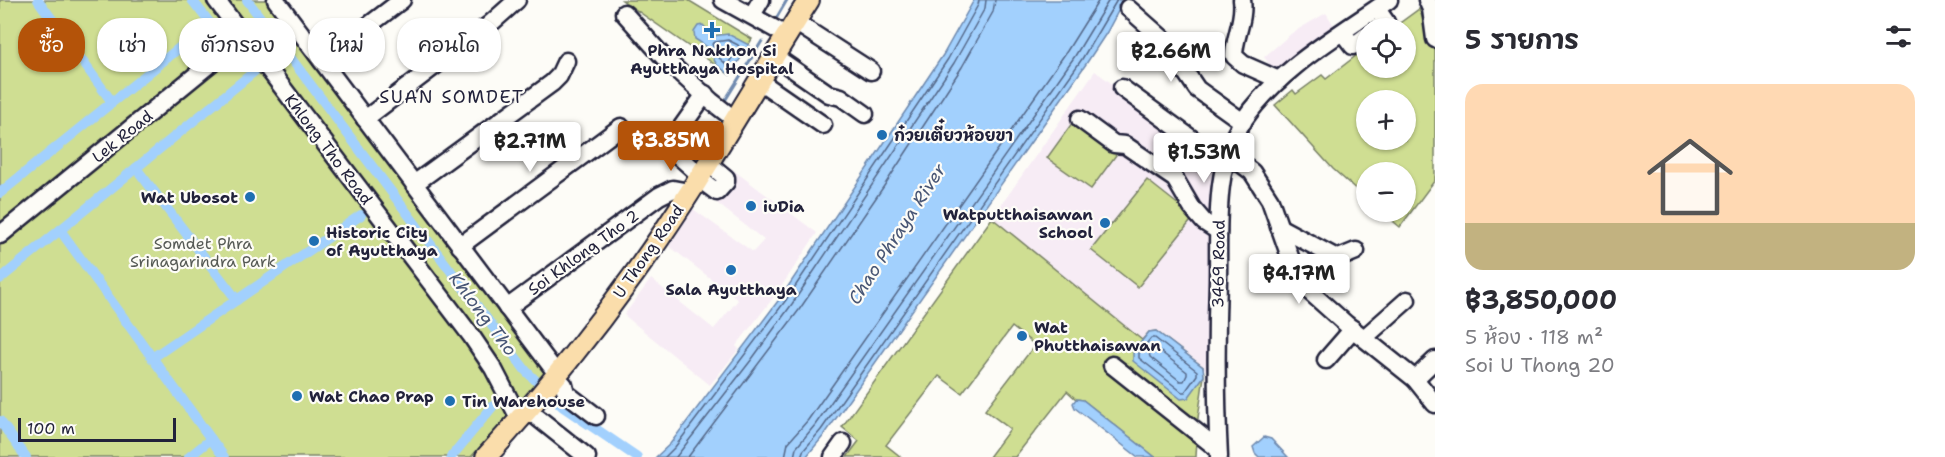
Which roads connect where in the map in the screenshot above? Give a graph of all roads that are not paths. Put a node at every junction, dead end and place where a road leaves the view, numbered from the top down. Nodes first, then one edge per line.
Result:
1 (216, 0) edge
2 (402, 0) edge
3 (517, 0) edge
4 (723, 0) edge
5 (761, 0) edge
6 (809, 0) edge
7 (1242, 0) edge
8 (1427, 0) edge
9 (280, 1) edge
10 (1383, 4) edge
11 (1128, 8) dead end
12 (624, 13) dead end
13 (752, 15) junction
14 (230, 18) edge
15 (378, 18) edge
16 (790, 29) junction
17 (1344, 33) junction
18 (1435, 39) edge
19 (308, 41) edge
20 (1356, 44) edge
21 (1152, 46) dead end
22 (1170, 48) junction
23 (774, 56) junction
24 (566, 61) dead end
25 (871, 71) dead end
26 (200, 72) edge
27 (271, 72) edge
28 (330, 72) edge
29 (758, 80) junction
30 (1279, 80) junction
31 (1122, 88) dead end
32 (705, 94) junction
33 (865, 114) dead end
34 (365, 119) junction
35 (734, 119) junction
36 (1080, 119) dead end
37 (1243, 122) junction
38 (823, 124) dead end
39 (621, 128) dead end
40 (676, 135) dead end
41 (656, 136) dead end
42 (1226, 158) junction
43 (699, 177) junction
44 (414, 184) junction
45 (1279, 227) junction
46 (1218, 231) junction
47 (0, 235) edge
48 (460, 246) junction
49 (1356, 251) dead end
50 (1407, 300) dead end
51 (507, 308) junction
52 (1359, 334) junction
53 (1326, 360) dead end
54 (1435, 360) edge
55 (1112, 364) dead end
56 (555, 377) junction
57 (1415, 379) junction
58 (1435, 404) edge
59 (527, 410) junction
60 (596, 416) dead end
61 (843, 443) dead end
62 (1219, 453) edge
63 (489, 456) edge
64 (587, 457) edge
65 (833, 457) edge

1 - 14 street, Khlong Tho Road
2 - 15 street
3 - 34 street
4 - 13 street
5 - 13 street
6 - 16 main road, U Thong Road
7 - 30 street
8 - 18 street
9 - 19 street
10 - 17 street, 3469 Road
11 - 22 street
12 - 32 street
13 - 16 street
16 - 23 main road, U Thong Road
16 - 25 street
17 - 20 street
17 - 30 street, 3469 Road
21 - 22 street
22 - 37 street
23 - 29 main road, U Thong Road
23 - 33 street
24 - 44 street
26 - 47 street, Lek Road
27 - 59 street, Khlong Tho Road
28 - 34 street
29 - 35 main road, U Thong Road
29 - 38 street
30 - 37 street, 3469 Road
31 - 42 street
32 - 35 street
32 - 40 street
34 - 44 street
35 - 43 main road, U Thong Road
36 - 46 street
37 - 42 street, 3469 Road
39 - 48 street
41 - 43 street
42 - 45 street
42 - 46 street, 3469 Road
43 - 51 street, Soi Khlong Tho 2
43 - 56 main road, U Thong Road
44 - 48 street
45 - 49 street
45 - 52 street
46 - 62 street, 3469 Road
48 - 51 street
50 - 52 street
51 - 56 street
52 - 53 street
52 - 57 street
54 - 57 street
55 - 62 street
56 - 59 main road, U Thong Road
56 - 60 street
57 - 58 street
59 - 63 main road, U Thong Road
59 - 64 street
61 - 65 street

